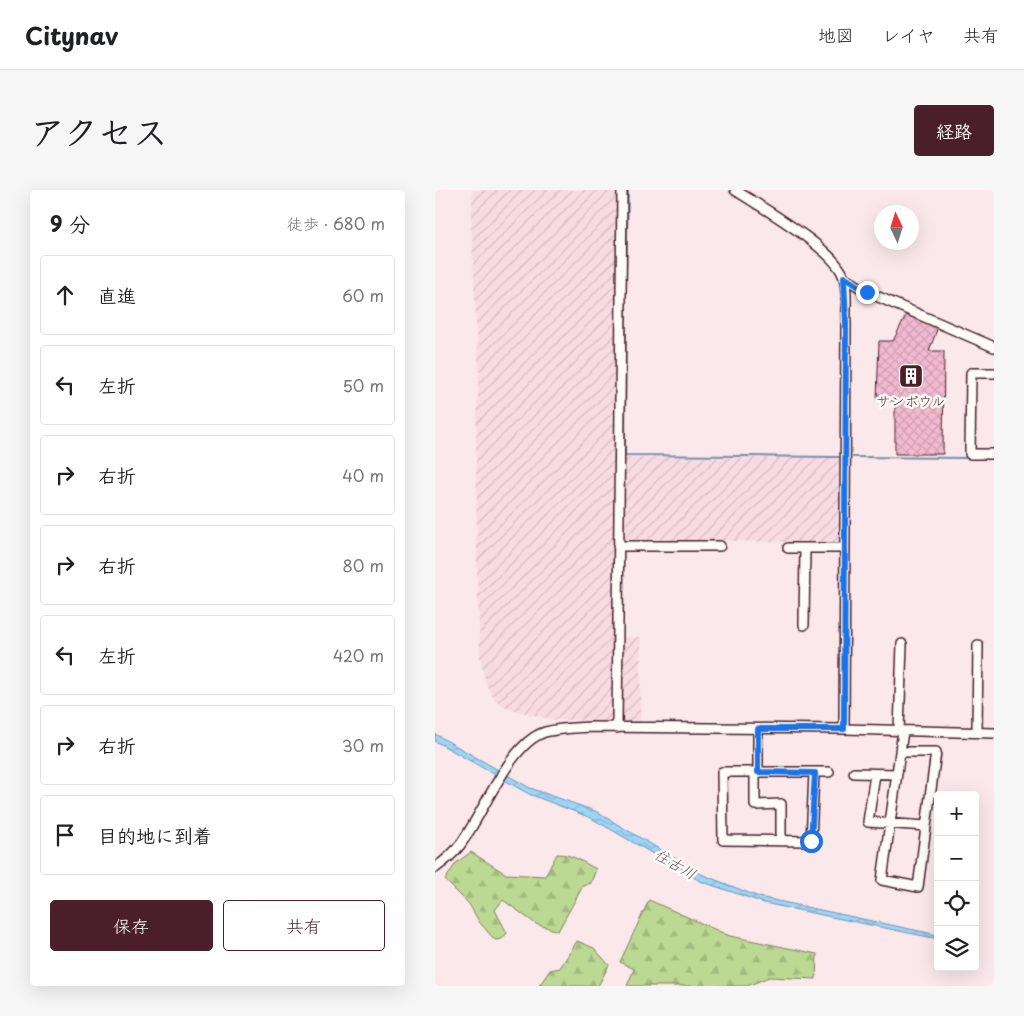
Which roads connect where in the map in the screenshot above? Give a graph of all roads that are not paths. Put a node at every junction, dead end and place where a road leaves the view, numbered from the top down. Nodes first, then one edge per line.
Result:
1 (622, 190) edge
2 (735, 190) edge
3 (844, 277) junction
4 (994, 347) edge
5 (994, 373) edge
6 (994, 454) edge
7 (618, 546) junction
8 (720, 546) dead end
9 (788, 548) dead end
10 (805, 548) junction
11 (845, 548) junction
12 (804, 625) dead end
13 (902, 644) dead end
14 (978, 644) dead end
15 (617, 728) junction
16 (758, 729) junction
17 (844, 729) junction
18 (901, 730) junction
19 (977, 732) junction
20 (994, 732) edge
21 (900, 752) junction
22 (756, 772) junction
23 (829, 772) dead end
24 (815, 773) junction
25 (853, 774) dead end
26 (875, 774) junction
27 (897, 774) junction
28 (890, 824) junction
29 (926, 826) junction
30 (781, 841) junction
31 (435, 868) edge

1 - 7 street
2 - 3 street
3 - 4 street
3 - 11 street
5 - 6 street
7 - 8 street
7 - 15 street
9 - 10 street
10 - 11 street
10 - 12 street
11 - 17 street
13 - 18 street
14 - 19 street
15 - 16 street
15 - 31 street
16 - 17 street
16 - 22 street
17 - 18 street
18 - 19 street
18 - 21 street
19 - 20 street
21 - 27 street
21 - 29 street
22 - 24 street
22 - 30 street
22 - 30 street
23 - 24 street
24 - 30 street
25 - 26 street
26 - 27 street
26 - 28 street
27 - 28 street
28 - 29 street
28 - 29 street

